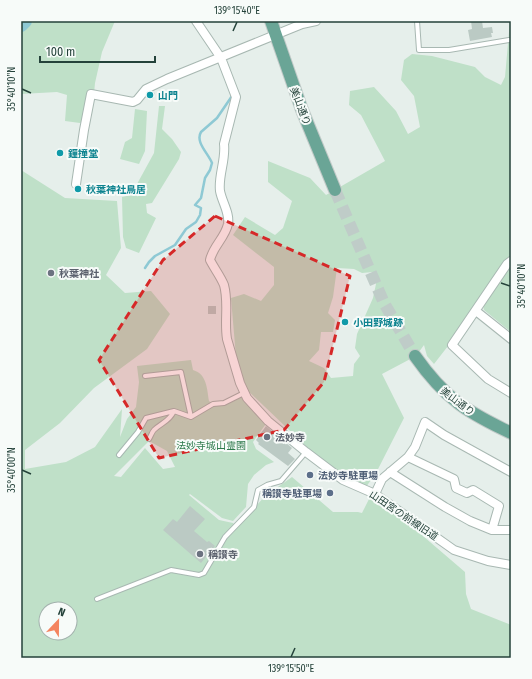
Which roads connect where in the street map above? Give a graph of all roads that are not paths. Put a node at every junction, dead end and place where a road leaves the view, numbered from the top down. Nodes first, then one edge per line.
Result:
1 (196, 21) edge
2 (271, 21) edge
3 (316, 21) edge
4 (417, 21) edge
5 (276, 35) junction
6 (509, 40) dead end
7 (218, 58) junction
8 (76, 184) dead end
9 (335, 190) tunnel mouth
10 (511, 261) edge
11 (476, 311) junction
12 (511, 339) edge
13 (415, 356) tunnel mouth
14 (144, 376) dead end
15 (244, 393) junction
16 (511, 393) edge
17 (174, 411) junction
18 (191, 417) junction
19 (511, 433) edge
20 (149, 439) dead end
21 (306, 452) junction
22 (120, 455) dead end
23 (408, 457) junction
24 (390, 472) junction
25 (511, 472) edge
26 (375, 494) junction
27 (492, 530) junction
28 (511, 530) edge
29 (511, 565) edge
30 (97, 600) dead end

1 - 7 street, 山田宮の前線旧道
2 - 5 main road, 美山通り
3 - 5 street
4 - 6 lane
5 - 7 street
5 - 9 main road, 美山通り
7 - 8 street
7 - 15 street, 山田宮の前線旧道
10 - 11 street
11 - 12 street
11 - 16 street
13 - 19 main road, 美山通り
14 - 18 lane
15 - 18 lane
15 - 21 street, 山田宮の前線旧道
17 - 18 lane
17 - 20 lane
17 - 22 lane
21 - 26 street, 山田宮の前線旧道
21 - 30 lane
23 - 24 street
23 - 25 street
23 - 27 street
24 - 26 street
24 - 27 street
26 - 29 street, 山田宮の前線旧道
27 - 28 street

